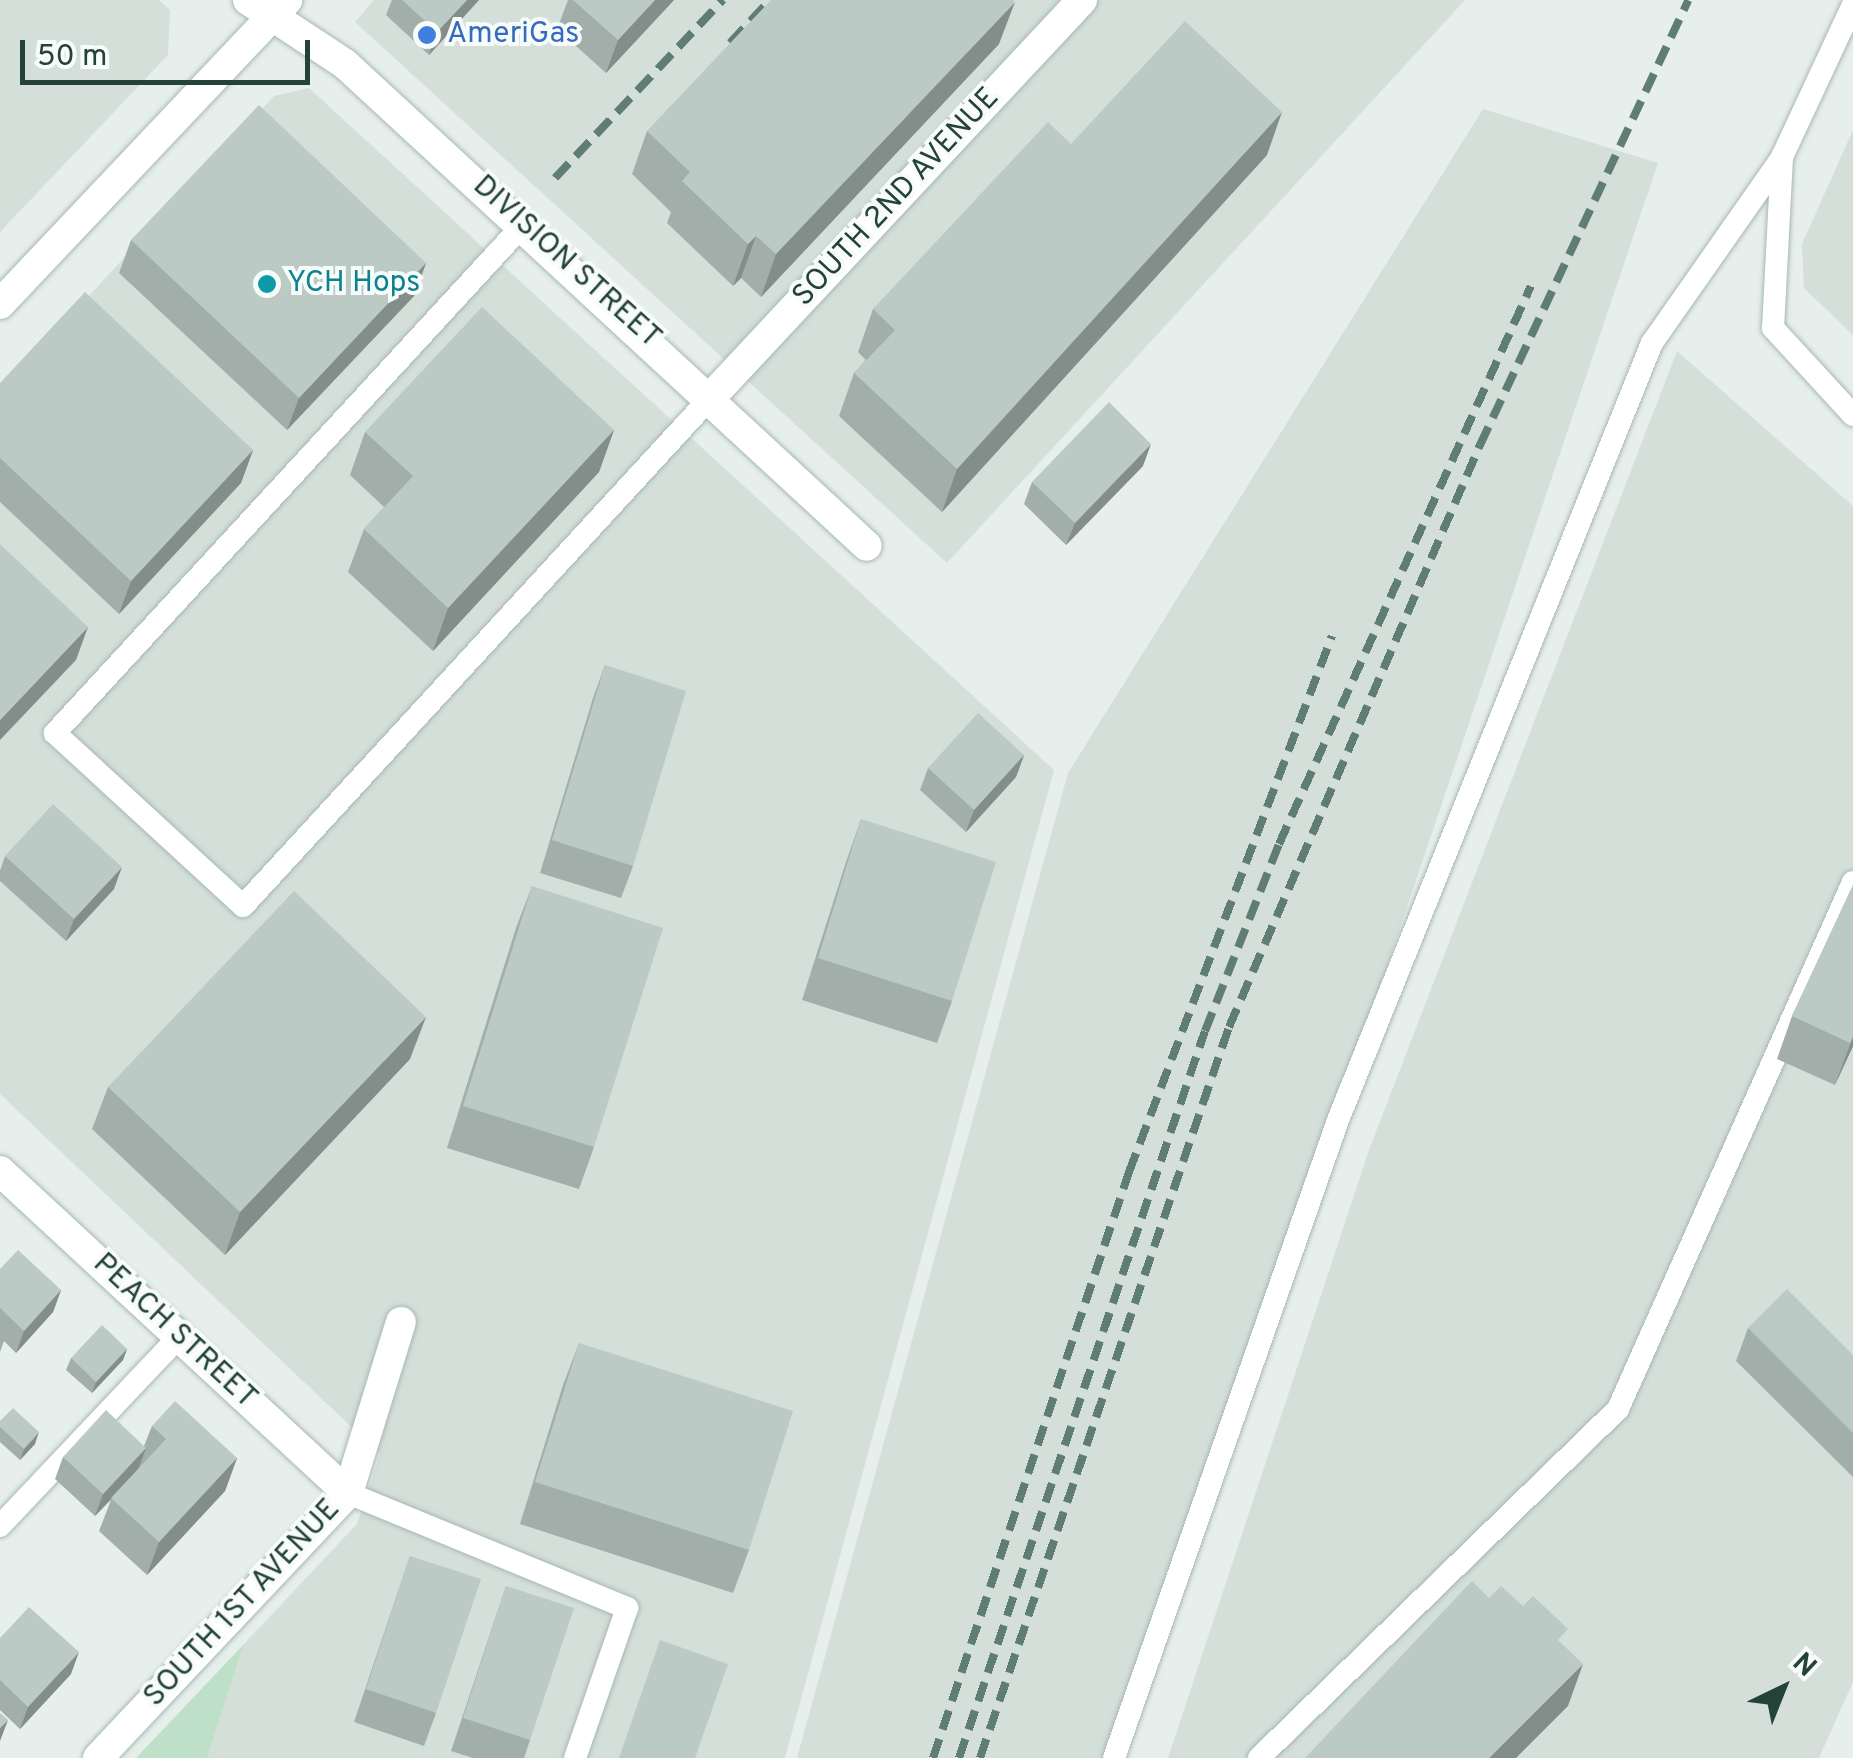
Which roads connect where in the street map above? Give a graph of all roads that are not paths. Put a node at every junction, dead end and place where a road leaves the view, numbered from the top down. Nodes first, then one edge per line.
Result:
1 (1082, 0) edge
2 (1853, 5) edge
3 (268, 6) edge
4 (1782, 158) junction
5 (523, 225) junction
6 (0, 304) edge
7 (712, 396) junction
8 (1853, 415) edge
9 (867, 546) dead end
10 (1853, 882) edge
11 (0, 1171) edge
12 (400, 1322) dead end
13 (179, 1337) junction
14 (348, 1493) junction
15 (0, 1526) edge
16 (98, 1758) edge
17 (575, 1758) edge
18 (1114, 1758) edge
19 (1259, 1758) edge

1 - 7 street, SOUTH 2ND AVENUE
2 - 4 lane
3 - 5 street, DIVISION STREET
3 - 6 street
4 - 8 lane
4 - 18 lane
5 - 7 street, DIVISION STREET
5 - 7 lane
7 - 9 street, DIVISION STREET
10 - 19 lane
11 - 13 street, PEACH STREET
12 - 14 street, SOUTH 1ST AVENUE
13 - 14 street, PEACH STREET
13 - 15 lane
14 - 16 street, SOUTH 1ST AVENUE
14 - 17 lane

